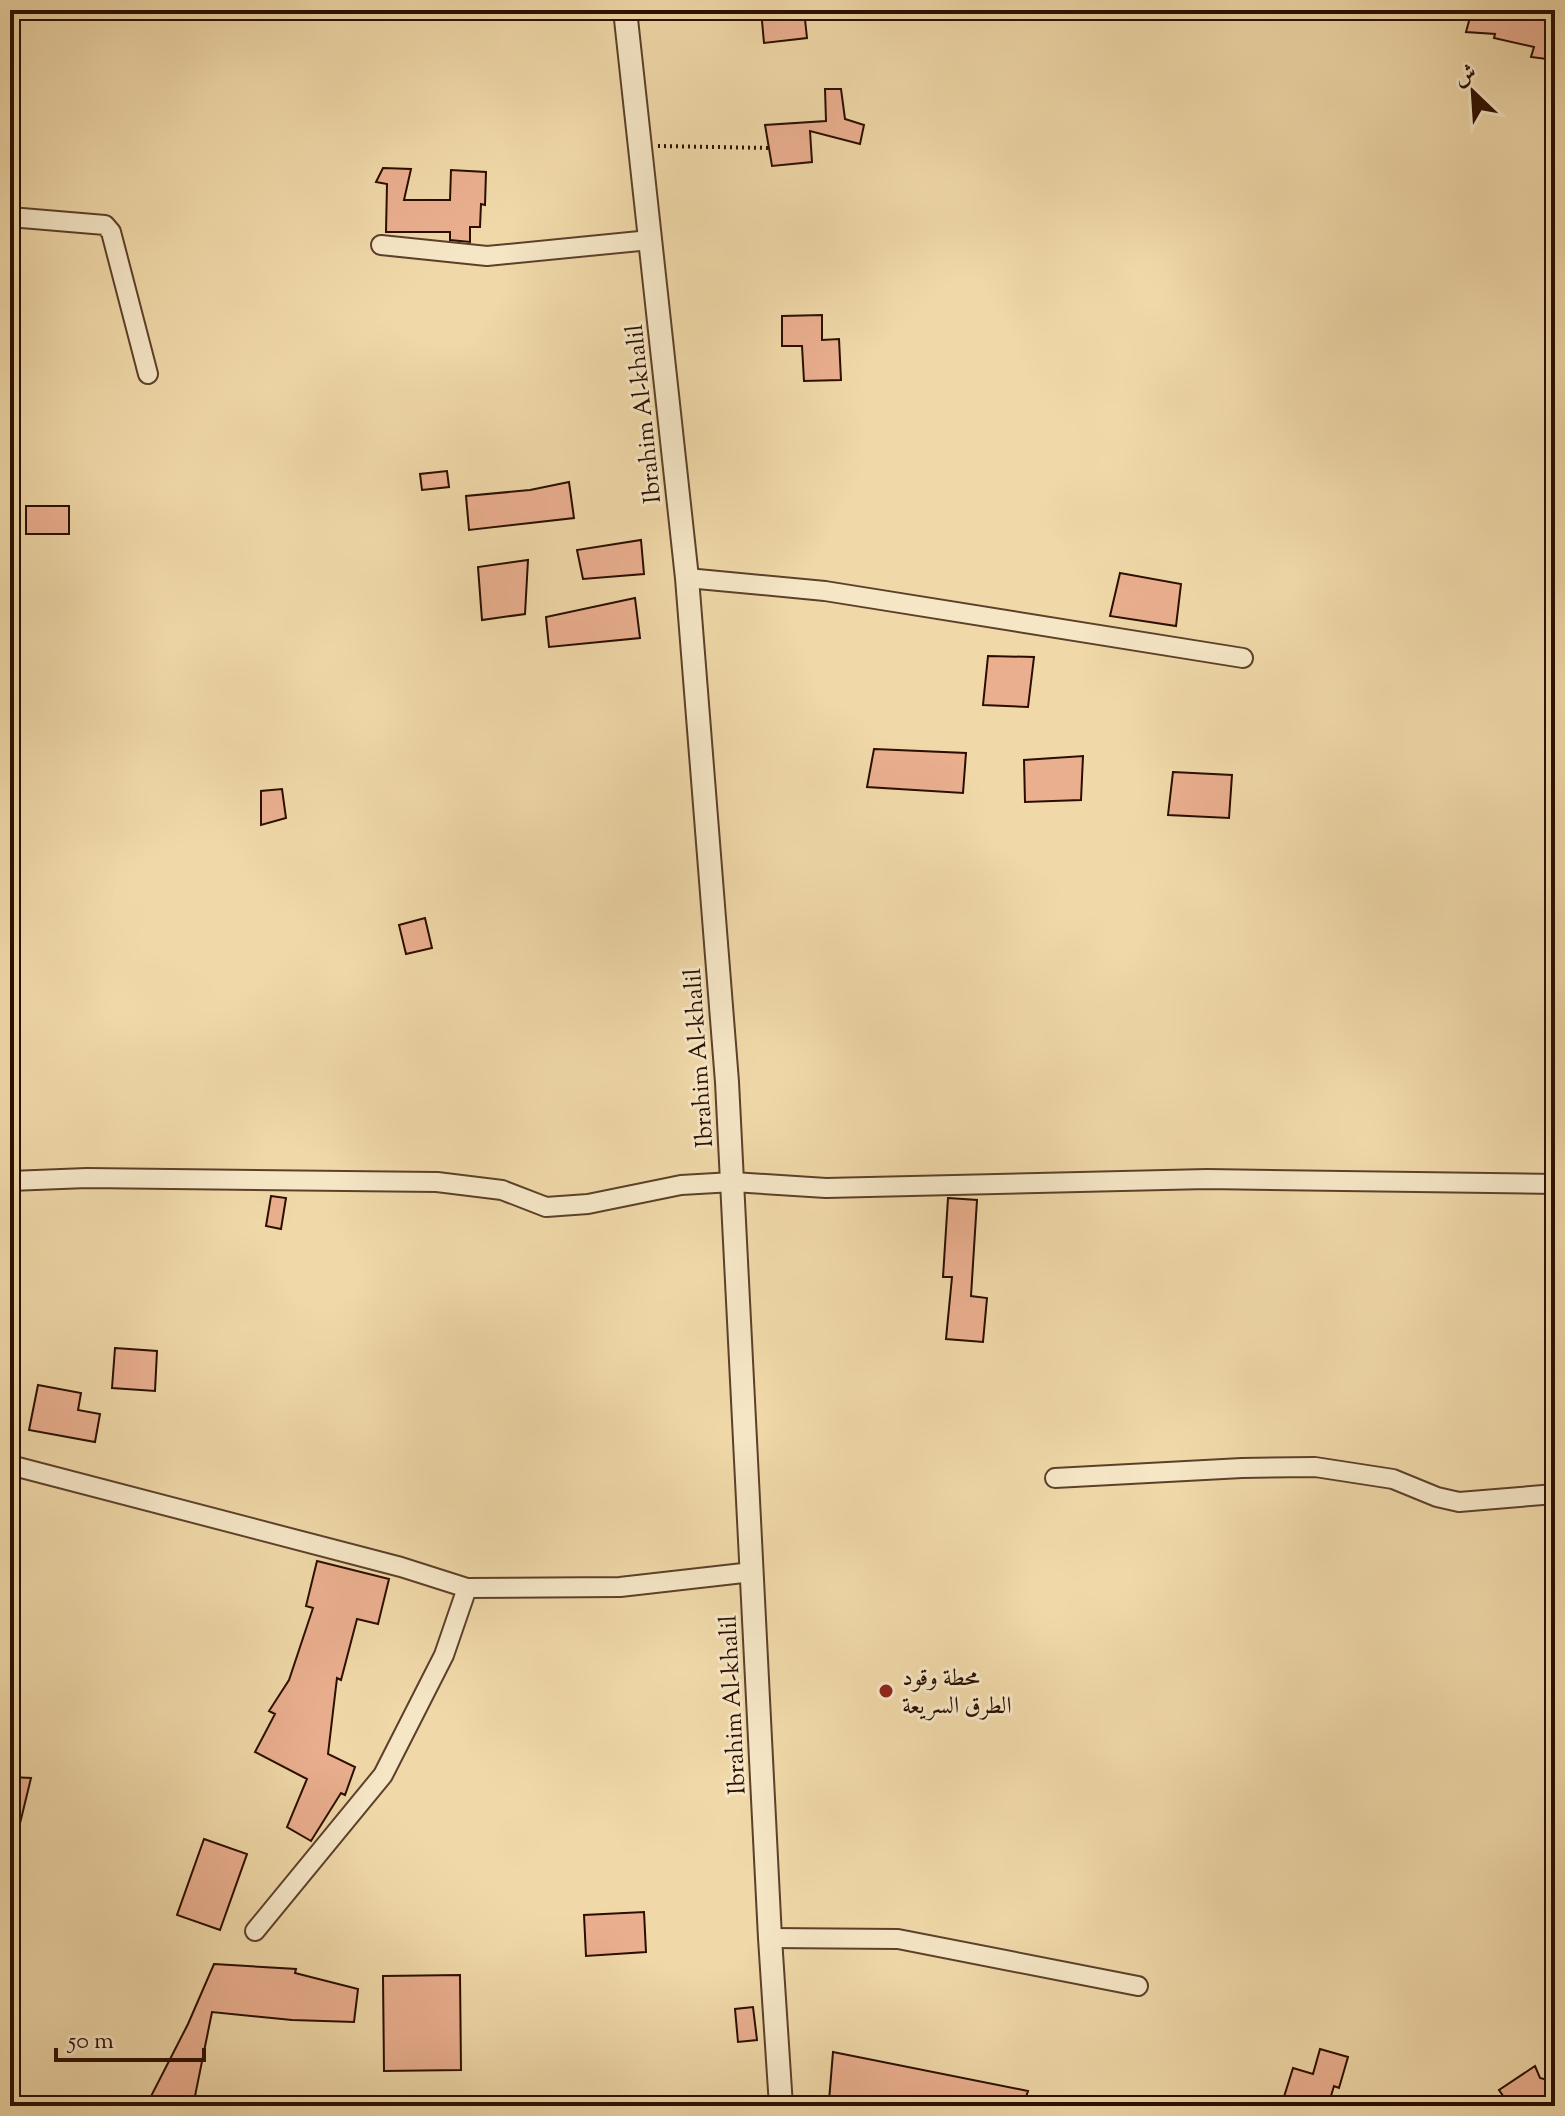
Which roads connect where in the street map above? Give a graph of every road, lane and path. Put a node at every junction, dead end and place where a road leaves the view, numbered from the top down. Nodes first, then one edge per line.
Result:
1 (625, 10) edge
2 (640, 146) junction
3 (769, 148) dead end
4 (10, 217) edge
5 (650, 240) junction
6 (381, 245) dead end
7 (148, 374) dead end
8 (687, 578) junction
9 (1243, 658) dead end
10 (10, 1181) edge
11 (733, 1182) junction
12 (1555, 1184) edge
13 (10, 1465) edge
14 (1055, 1478) dead end
15 (1555, 1494) edge
16 (752, 1572) junction
17 (467, 1588) junction
18 (255, 1931) dead end
19 (770, 1938) junction
20 (1138, 1986) dead end
21 (781, 2106) edge

1 - 2 street, Ibrahim Al-khalil
2 - 3 path
2 - 5 street, Ibrahim Al-khalil
4 - 7 street
5 - 6 street
5 - 8 street, Ibrahim Al-khalil
8 - 9 street
8 - 11 street, Ibrahim Al-khalil
10 - 11 street
11 - 12 street
11 - 16 street, Ibrahim Al-khalil
13 - 17 street
14 - 15 street
16 - 17 street
16 - 19 street, Ibrahim Al-khalil
17 - 18 street
19 - 20 street
19 - 21 street, Ibrahim Al-khalil

